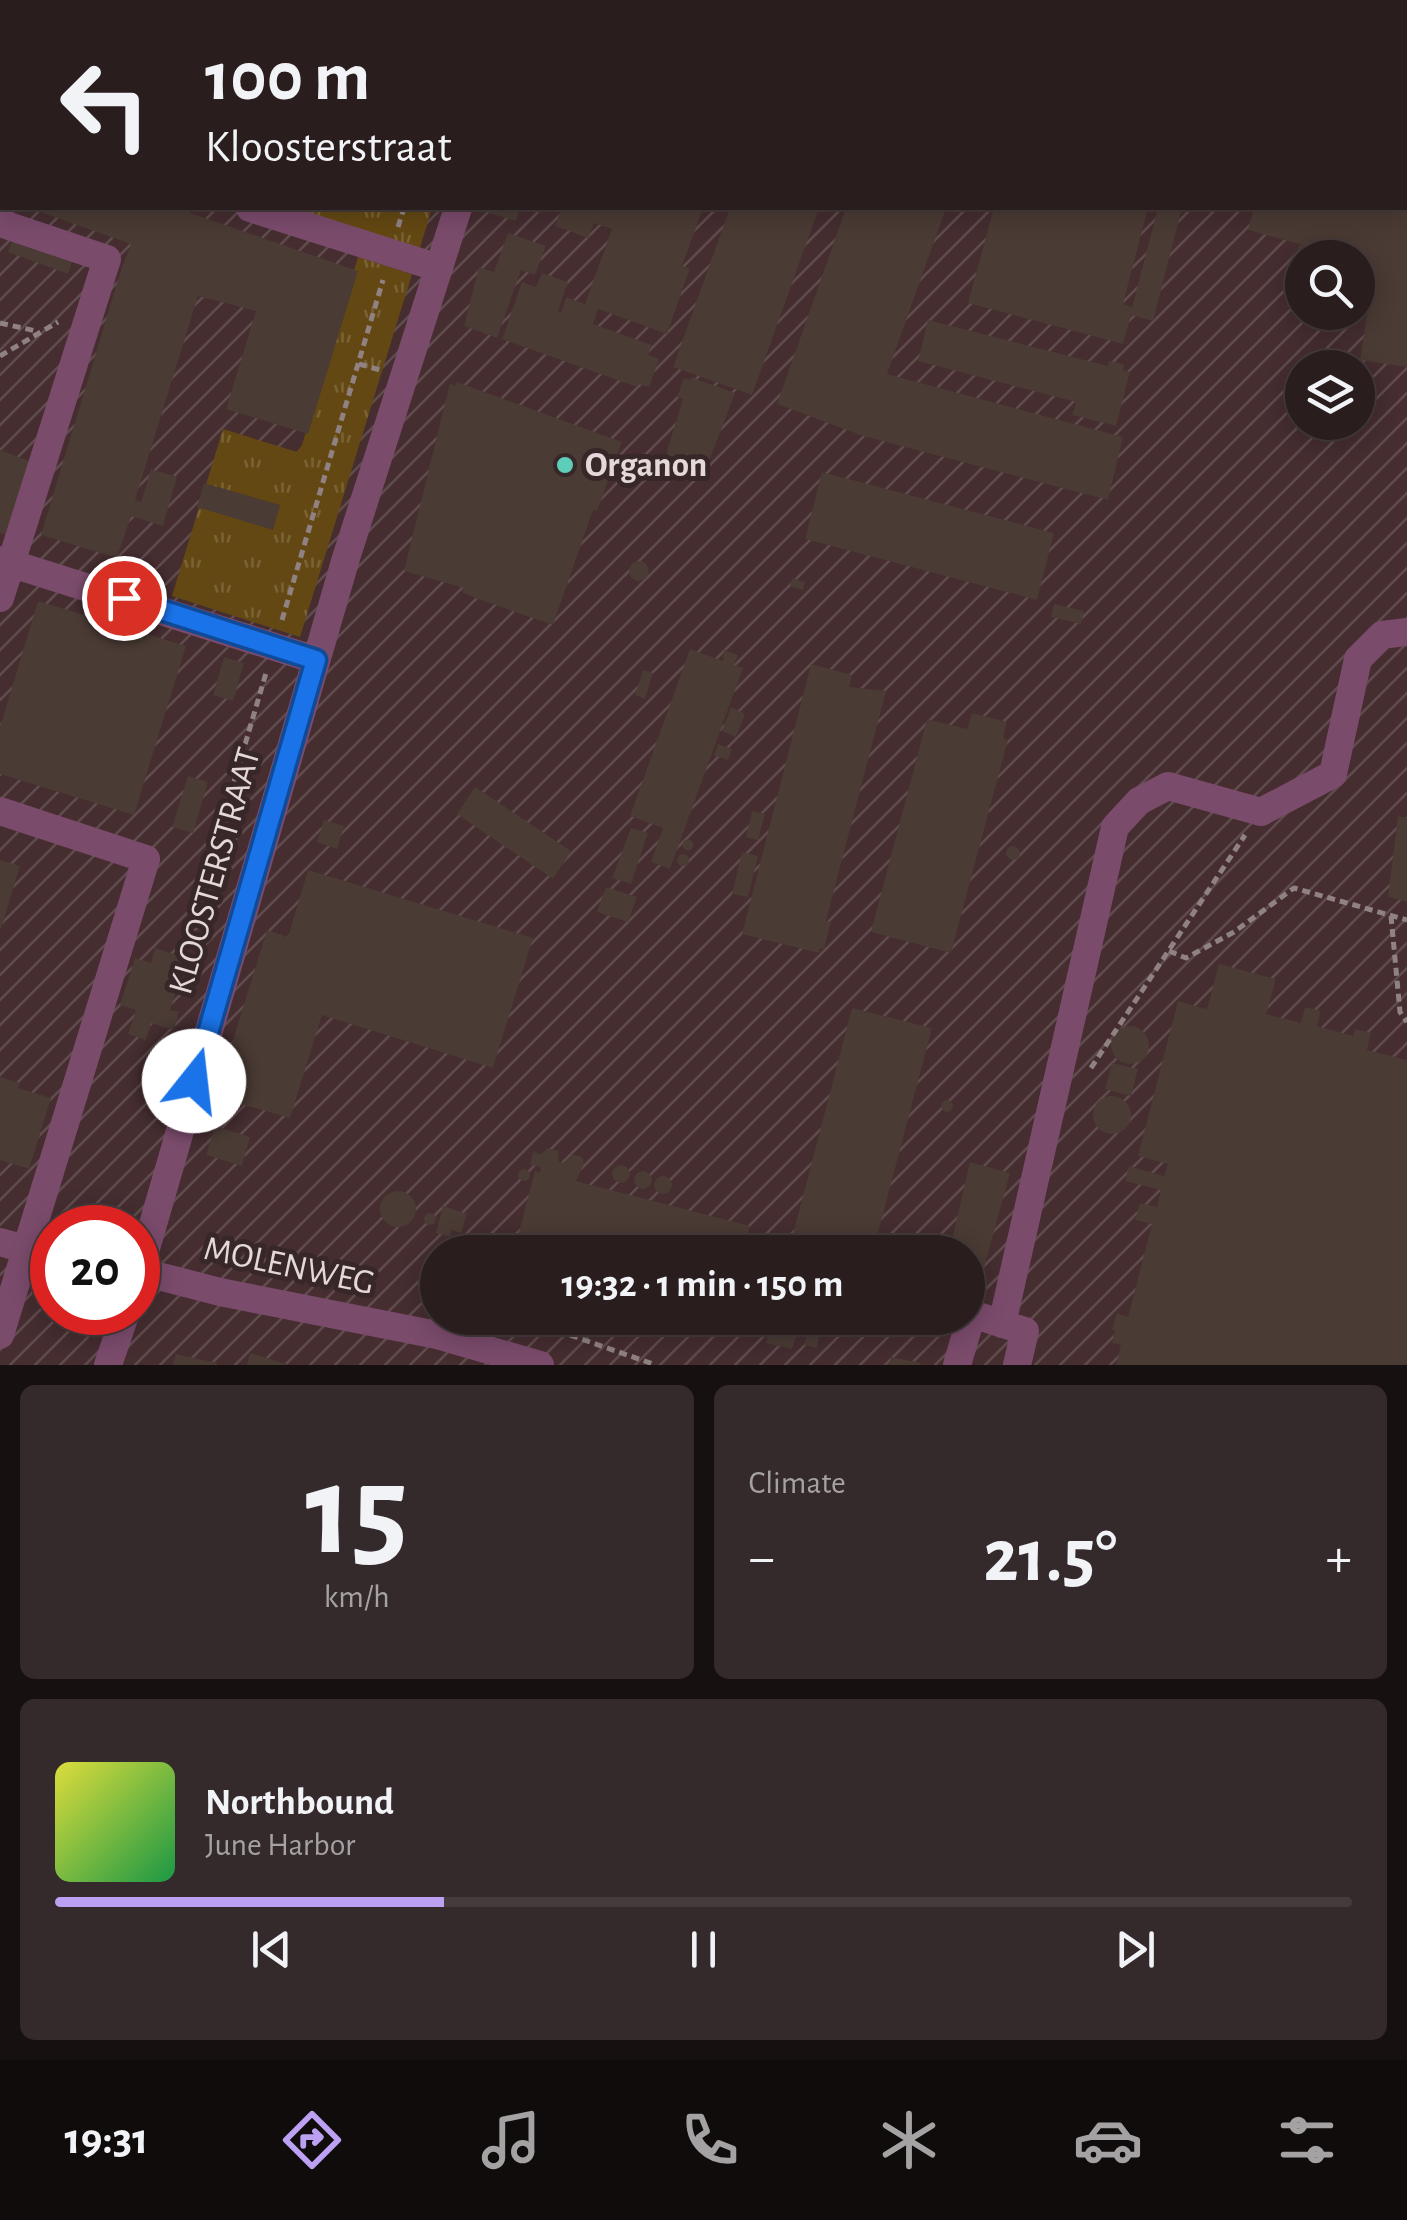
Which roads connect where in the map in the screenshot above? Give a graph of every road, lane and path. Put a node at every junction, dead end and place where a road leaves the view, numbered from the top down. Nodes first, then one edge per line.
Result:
1 (256, 210) edge
2 (403, 210) edge
3 (457, 210) edge
4 (0, 223) edge
5 (390, 253) junction
6 (439, 268) junction
7 (89, 318) junction
8 (0, 324) edge
9 (38, 331) junction
10 (0, 356) edge
11 (6, 561) edge
12 (0, 598) edge
13 (1407, 632) edge
14 (274, 645) junction
15 (316, 660) junction
16 (0, 811) edge
17 (1260, 812) junction
18 (1391, 916) junction
19 (1407, 920) edge
20 (238, 929) junction
21 (1169, 951) junction
22 (1407, 1022) edge
23 (1061, 1063) junction
24 (158, 1205) edge
25 (0, 1242) edge
26 (28, 1250) junction
27 (160, 1278) edge
28 (1002, 1324) junction
29 (0, 1335) edge
30 (118, 1335) edge
31 (570, 1335) edge
32 (108, 1365) edge
33 (540, 1365) edge
34 (656, 1365) edge
35 (957, 1365) edge
36 (1017, 1365) edge

1 - 5 street
2 - 5 path
3 - 6 street, KLOOSTERSTRAAT
4 - 7 street
5 - 6 street
5 - 14 path
6 - 15 street, KLOOSTERSTRAAT
7 - 9 path
7 - 11 street
8 - 9 path
9 - 10 path
11 - 12 street
11 - 14 street
13 - 17 street
14 - 15 street
14 - 20 path
15 - 20 street, KLOOSTERSTRAAT
16 - 26 street, KLOOSTERSTRAAT
17 - 21 path
17 - 23 street
18 - 19 path
18 - 21 path
18 - 22 path
20 - 24 street, KLOOSTERSTRAAT
21 - 23 path
23 - 28 street
25 - 26 street
26 - 29 street, KLOOSTERSTRAAT
27 - 33 street, MOLENWEG
28 - 35 street
28 - 36 street
30 - 32 street
31 - 34 path

